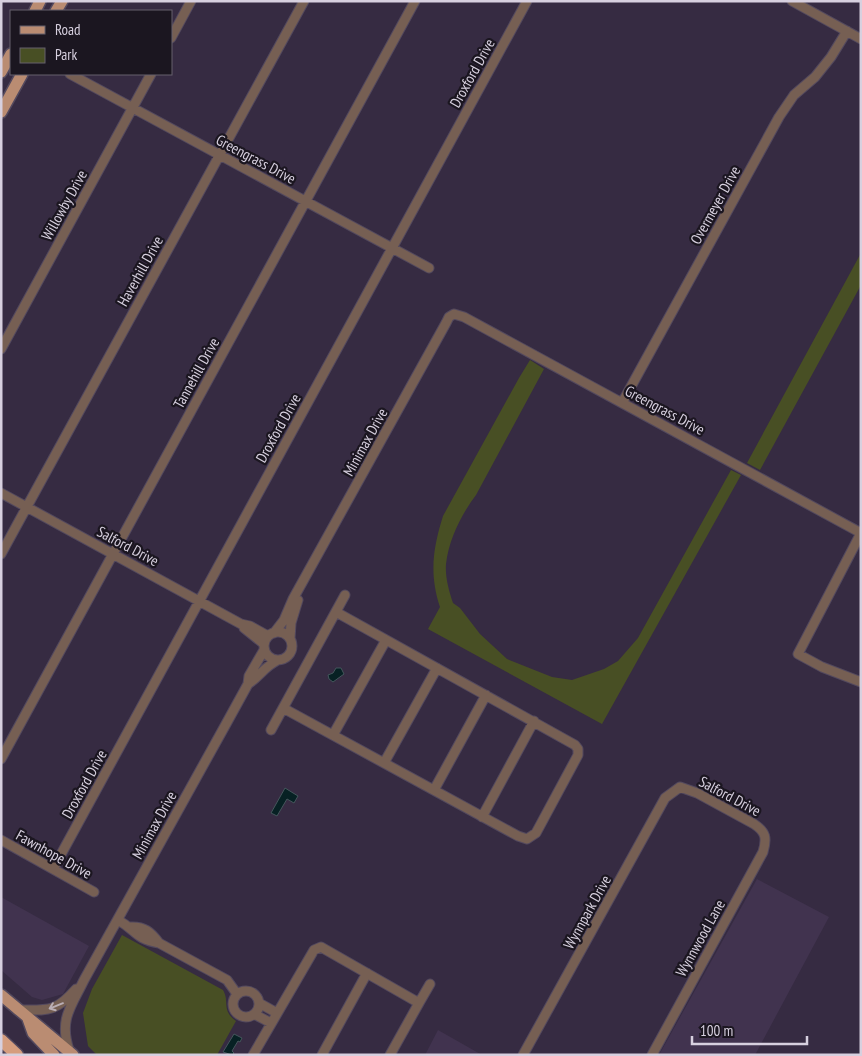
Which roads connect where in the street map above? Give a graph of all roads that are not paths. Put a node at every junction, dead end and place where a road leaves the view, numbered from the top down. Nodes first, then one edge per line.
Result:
1 (191, 1) edge
2 (304, 1) edge
3 (415, 1) edge
4 (527, 1) edge
5 (792, 1) edge
6 (804, 4) edge
7 (847, 31) junction
8 (172, 36) edge
9 (861, 39) edge
10 (10, 56) edge
11 (1, 72) edge
12 (21, 75) edge
13 (72, 75) edge
14 (150, 75) edge
15 (132, 108) junction
16 (1, 112) edge
17 (220, 155) junction
18 (306, 201) junction
19 (393, 248) junction
20 (429, 268) dead end
21 (454, 314) joint
22 (1, 349) edge
23 (622, 403) junction
24 (1, 493) edge
25 (27, 507) junction
26 (861, 533) edge
27 (1, 554) edge
28 (113, 554) junction
29 (302, 585) junction
30 (346, 595) dead end
31 (200, 600) junction
32 (336, 612) junction
33 (290, 639) junction
34 (386, 640) junction
35 (267, 641) junction
36 (278, 660) junction
37 (437, 668) junction
38 (861, 682) edge
39 (248, 684) junction
40 (486, 695) junction
41 (283, 708) junction
42 (534, 721) junction
43 (271, 730) dead end
44 (333, 735) junction
45 (1, 758) edge
46 (384, 763) junction
47 (680, 787) joint
48 (434, 790) junction
49 (482, 817) junction
50 (764, 834) joint
51 (1, 840) edge
52 (53, 868) junction
53 (94, 892) dead end
54 (118, 920) junction
55 (367, 973) junction
56 (84, 980) junction
57 (430, 984) dead end
58 (237, 994) junction
59 (1, 995) edge
60 (259, 1003) junction
61 (419, 1003) junction
62 (18, 1010) junction
63 (277, 1013) junction
64 (254, 1014) junction
65 (28, 1019) junction
66 (272, 1023) junction
67 (1, 1040) edge
68 (71, 1053) edge
69 (17, 1055) edge
70 (54, 1055) edge
71 (253, 1055) edge
72 (322, 1055) edge
73 (390, 1055) edge
74 (523, 1055) edge
75 (652, 1055) edge

1 - 8 street
2 - 17 street, Haverhill Drive
3 - 18 street, Tannehill Drive
4 - 19 street, Droxford Drive
5 - 6 street
6 - 7 street
7 - 9 street
7 - 23 street, Overmeyer Drive
10 - 11 main road
12 - 16 main road
13 - 15 street, Greengrass Drive
14 - 15 street, Willowby Drive
15 - 17 street, Greengrass Drive
15 - 22 street, Willowby Drive
17 - 18 street, Greengrass Drive
17 - 25 street, Haverhill Drive
18 - 19 street, Greengrass Drive
18 - 28 street, Tannehill Drive
19 - 20 street, Greengrass Drive
19 - 31 street, Droxford Drive
21 - 23 street, Greengrass Drive
21 - 29 street, Minimax Drive
23 - 26 street, Greengrass Drive
24 - 25 street, Salford Drive
25 - 27 street, Haverhill Drive
25 - 28 street, Salford Drive
26 - 38 street
28 - 31 street, Salford Drive
28 - 45 street, Tannehill Drive
29 - 33 street, Minimax Drive
29 - 35 street, Minimax Drive
30 - 32 street
31 - 35 street, Salford Drive
31 - 52 street, Droxford Drive
32 - 34 street
32 - 41 street
33 - 35 street
33 - 36 street
34 - 37 street
34 - 44 street
35 - 36 street
35 - 39 street, Minimax Drive
36 - 39 street, Minimax Drive
37 - 40 street
37 - 46 street
39 - 54 street, Minimax Drive
40 - 42 street
40 - 48 street
41 - 43 street
41 - 44 street
42 - 49 street
42 - 49 street
44 - 46 street
46 - 48 street
47 - 50 street, Salford Drive
47 - 74 street, Wynnpark Drive
48 - 49 street
50 - 75 street, Wynnwood Lane
51 - 52 street, Fawnhope Drive
52 - 53 street, Fawnhope Drive
54 - 56 street, Minimax Drive
54 - 58 street
55 - 61 street
55 - 63 street
55 - 72 street
56 -> 62 street, Minimax Drive
56 - 68 street, Minimax Drive
57 - 61 street
58 - 60 street
58 - 64 street
59 - 62 main road
60 - 63 street
60 - 64 street
61 - 73 street
62 - 65 main road
63 - 66 street
64 - 66 street
65 - 68 main road
65 - 70 main road
66 - 71 street
67 - 69 highway

